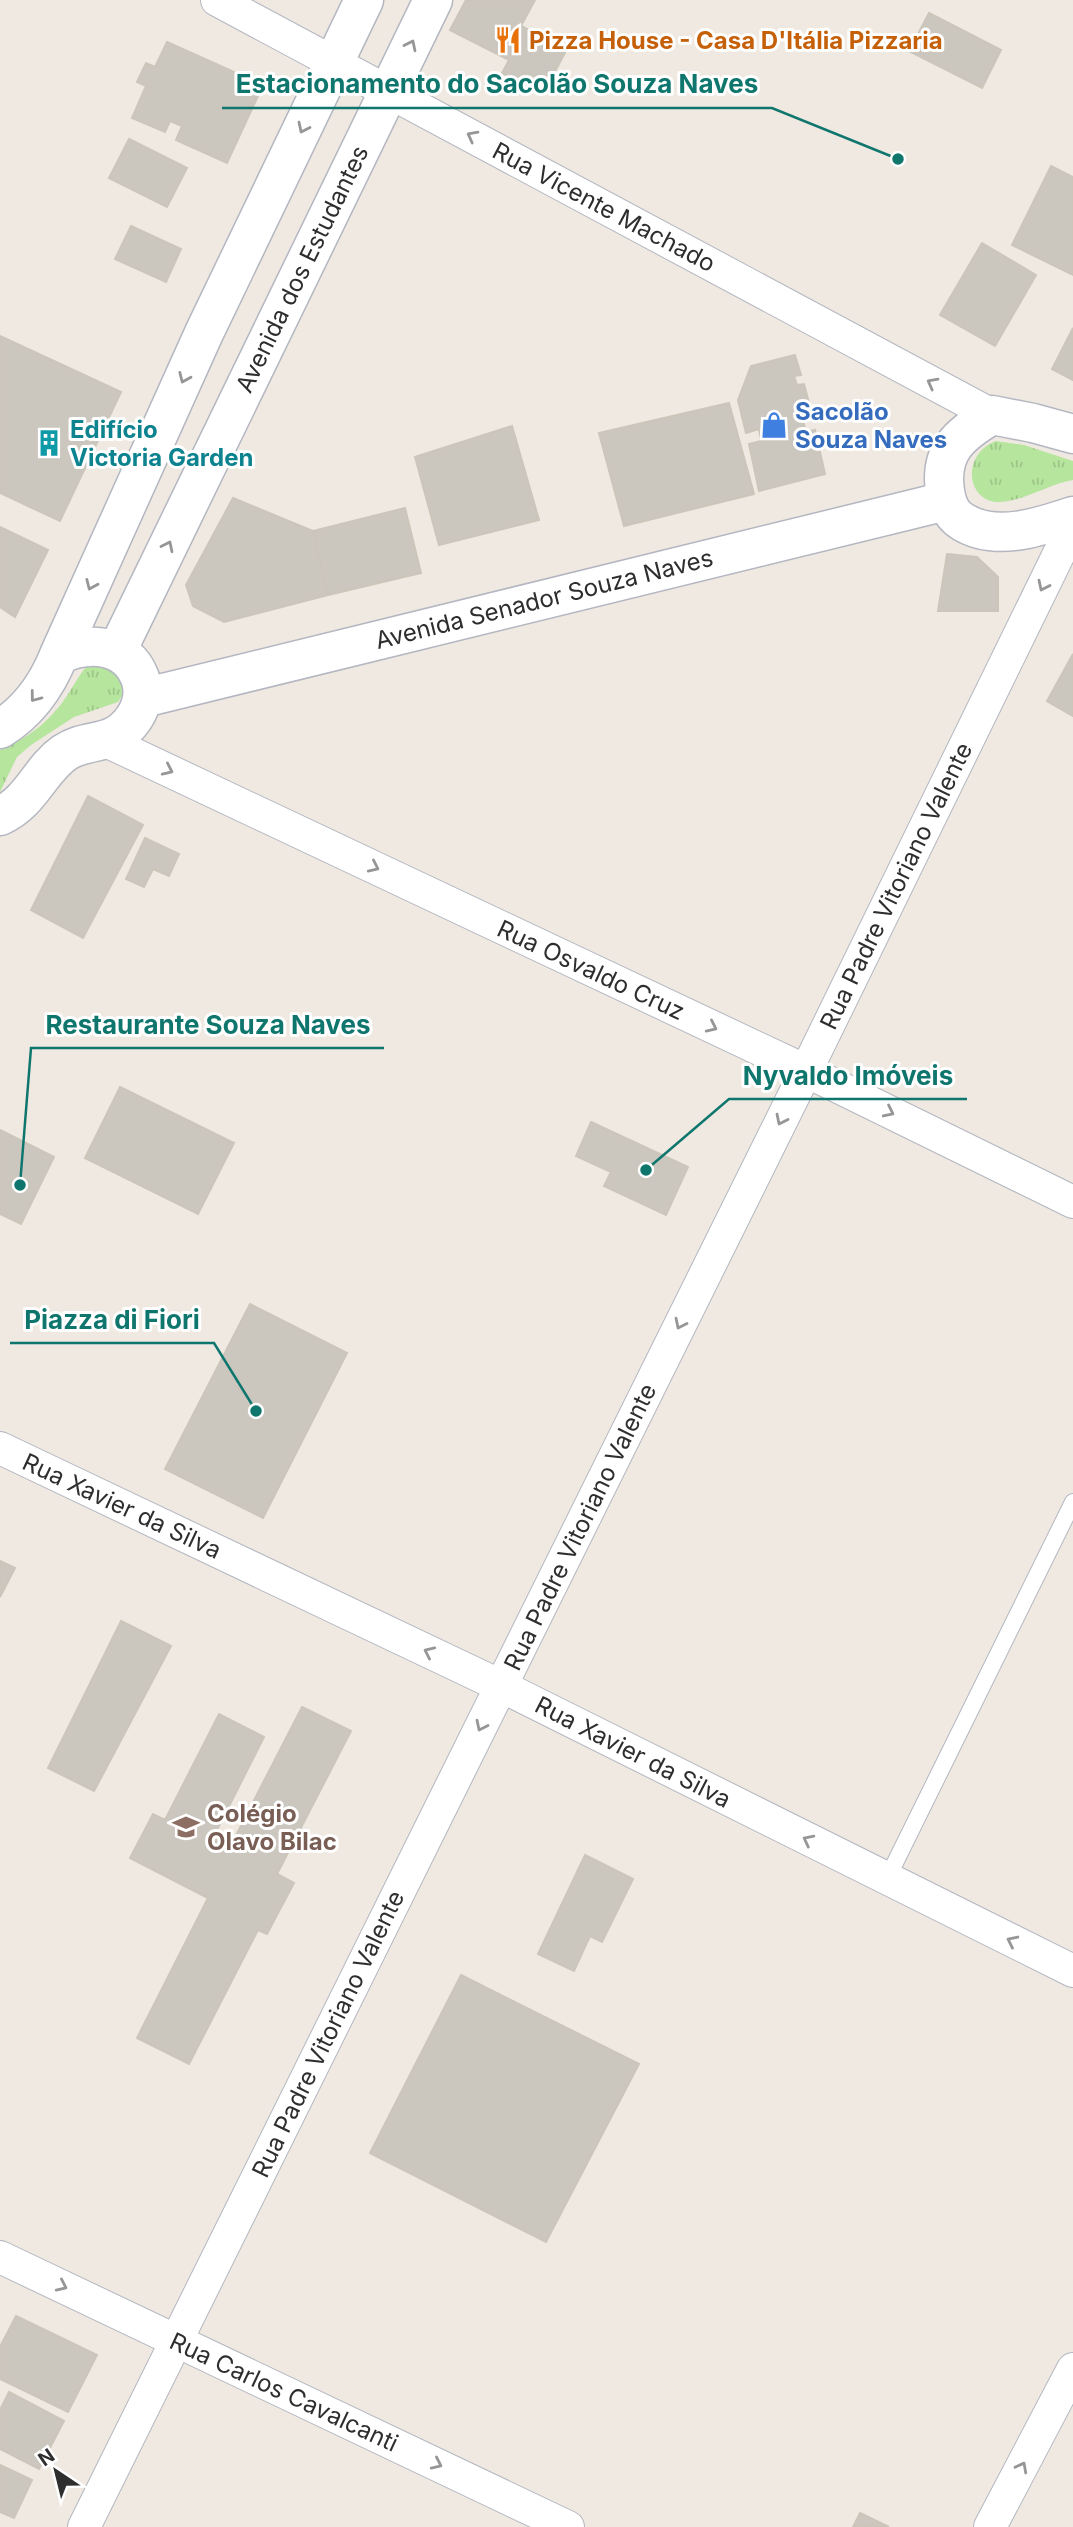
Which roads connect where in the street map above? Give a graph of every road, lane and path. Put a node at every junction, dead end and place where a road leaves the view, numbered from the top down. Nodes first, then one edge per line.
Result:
1 (217, 0) edge
2 (364, 0) edge
3 (433, 0) edge
4 (335, 62) junction
5 (389, 91) junction
6 (204, 333) junction
7 (259, 357) junction
8 (992, 415) junction
9 (1073, 434) edge
10 (946, 501) junction
11 (1073, 516) edge
12 (1073, 525) edge
13 (117, 651) junction
14 (59, 655) junction
15 (143, 698) junction
16 (0, 729) edge
17 (106, 741) junction
18 (3, 819) edge
19 (806, 1071) junction
20 (1073, 1202) edge
21 (0, 1448) edge
22 (1073, 1502) edge
23 (501, 1686) junction
24 (887, 1879) junction
25 (1073, 1971) edge
26 (0, 2257) edge
27 (176, 2340) junction
28 (1073, 2369) edge
29 (84, 2527) edge
30 (568, 2527) edge
31 (990, 2527) edge

1 - 4 street, Rua Vicente Machado
2 - 4 street
5 -> 3 street, Avenida dos Estudantes
4 - 5 street, Rua Vicente Machado
4 -> 6 street
5 - 7 street, Avenida dos Estudantes
8 -> 5 street, Rua Vicente Machado
6 - 7 street
6 -> 14 street
13 -> 7 street, Avenida dos Estudantes
8 - 9 street
8 - 10 street
10 - 11 street
10 - 15 street, Avenida Senador Souza Naves
12 -> 19 street, Rua Padre Vitoriano Valente
13 - 14 street
13 - 15 street
14 -> 16 street
15 - 17 street
17 - 18 street
17 -> 19 street, Rua Osvaldo Cruz
19 -> 20 street, Rua Osvaldo Cruz
19 -> 23 street, Rua Padre Vitoriano Valente
23 -> 21 street, Rua Xavier da Silva
22 - 24 lane
24 -> 23 street, Rua Xavier da Silva
23 -> 27 street, Rua Padre Vitoriano Valente
25 -> 24 street, Rua Xavier da Silva
26 -> 27 street, Rua Carlos Cavalcanti
27 - 29 street, Rua Padre Vitoriano Valente
27 -> 30 street, Rua Carlos Cavalcanti
31 -> 28 street

